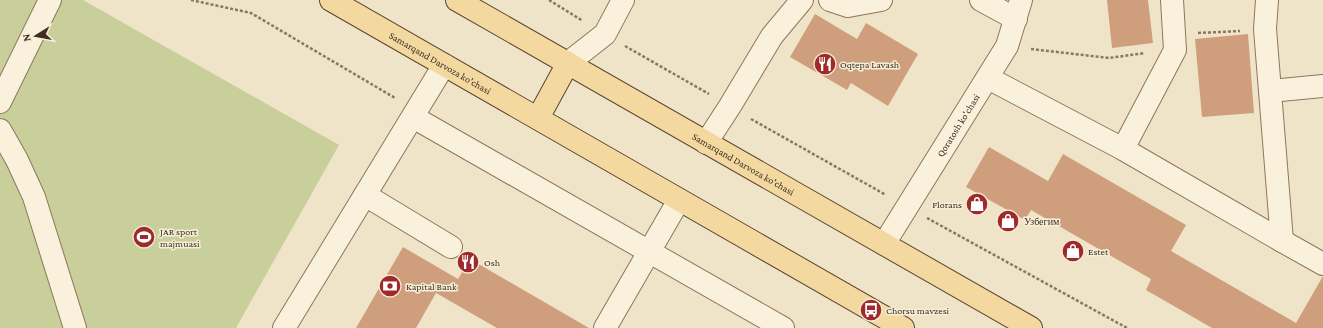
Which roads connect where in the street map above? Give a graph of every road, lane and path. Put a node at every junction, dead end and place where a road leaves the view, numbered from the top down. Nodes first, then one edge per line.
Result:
1 (50, 0) edge
2 (190, 0) edge
3 (331, 0) edge
4 (457, 0) edge
5 (549, 0) edge
6 (623, 0) edge
7 (802, 0) edge
8 (830, 0) edge
9 (881, 0) edge
10 (981, 0) edge
11 (1172, 0) edge
12 (1267, 0) edge
13 (1019, 9) edge
14 (1265, 29) junction
15 (605, 34) junction
16 (1007, 46) junction
17 (1175, 50) junction
18 (568, 63) junction
19 (444, 65) junction
20 (988, 78) junction
21 (1323, 86) edge
22 (1270, 91) junction
23 (0, 102) edge
24 (730, 106) junction
25 (415, 114) junction
26 (538, 118) junction
27 (0, 130) edge
28 (706, 143) junction
29 (1122, 149) junction
30 (365, 195) junction
31 (679, 200) junction
32 (907, 207) junction
33 (1282, 241) junction
34 (884, 244) junction
35 (451, 247) dead end
36 (649, 252) junction
37 (1323, 264) edge
38 (75, 328) edge
39 (284, 328) edge
40 (605, 328) edge
41 (783, 328) edge
42 (903, 328) edge
43 (1031, 328) edge
44 (1127, 328) edge

1 - 23 street
2 - 25 path
3 - 19 main road, Samarqand Darvoza ko'chasi
4 - 18 main road, Samarqand Darvoza ko'chasi
5 - 15 path
6 - 15 street
7 - 24 street
8 - 9 street
10 - 13 street
11 - 17 street
12 - 14 street
13 - 16 street, Qoratosh ko'chasi
14 - 17 path
14 - 22 street
15 - 18 street
15 - 24 path
16 - 17 path
16 - 20 street, Qoratosh ko'chasi
17 - 29 street
18 - 26 main road
18 - 28 main road, Samarqand Darvoza ko'chasi
19 - 25 street
19 - 26 main road, Samarqand Darvoza ko'chasi
20 - 29 street
20 - 32 street, Qoratosh ko'chasi
21 - 22 street
22 - 33 street
24 - 28 street
24 - 32 path
25 - 30 street
25 - 36 street
26 - 31 main road, Samarqand Darvoza ko'chasi
27 - 38 street
28 - 34 main road, Samarqand Darvoza ko'chasi
29 - 33 street
30 - 35 street
30 - 39 street
31 - 36 street
31 - 42 main road, Samarqand Darvoza ko'chasi
32 - 34 street, Qoratosh ko'chasi
32 - 44 path
33 - 37 street
34 - 43 main road, Samarqand Darvoza ko'chasi
36 - 40 street
36 - 41 street

